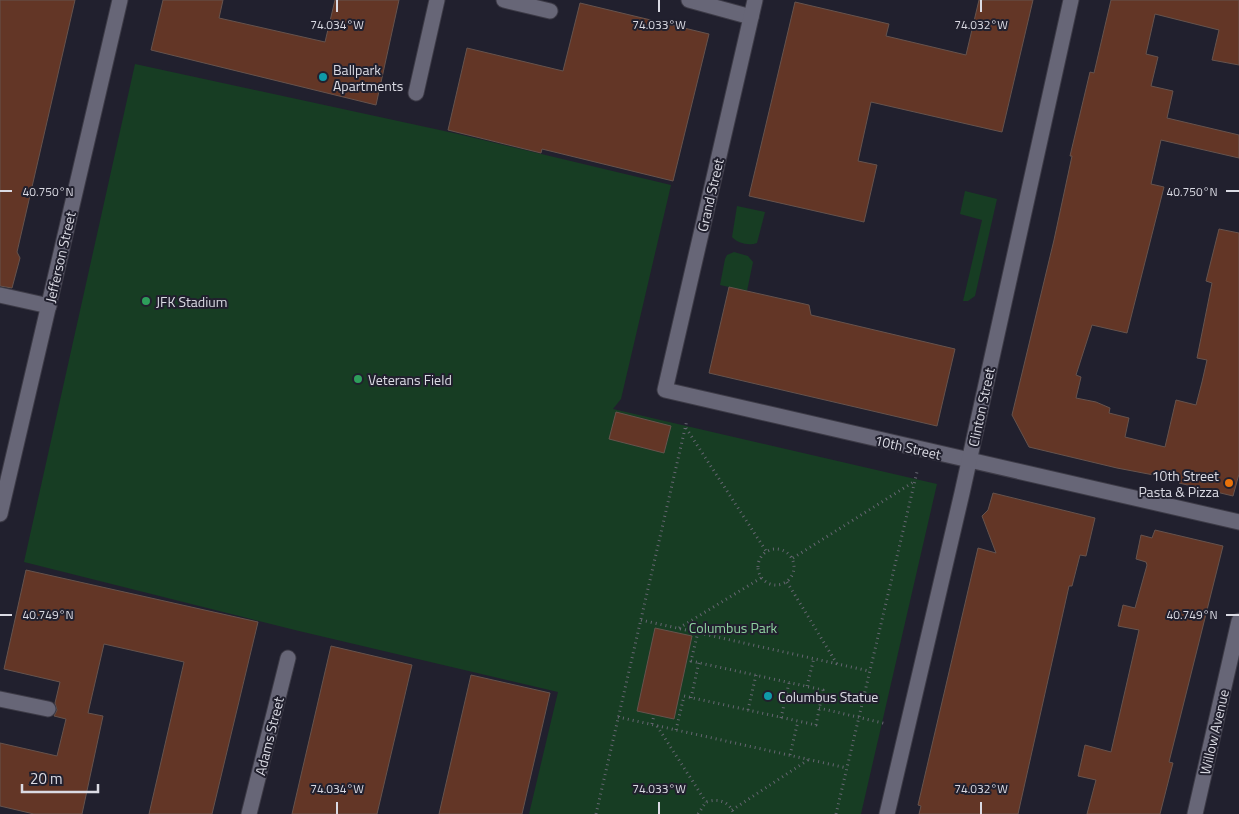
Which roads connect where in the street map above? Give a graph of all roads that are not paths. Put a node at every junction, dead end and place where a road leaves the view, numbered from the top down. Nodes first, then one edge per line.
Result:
1 (120, 0) edge
2 (437, 0) edge
3 (504, 0) edge
4 (689, 0) edge
5 (756, 0) edge
6 (1071, 0) edge
7 (550, 11) dead end
8 (752, 17) junction
9 (416, 93) dead end
10 (0, 295) edge
11 (49, 306) junction
12 (665, 390) joint
13 (970, 461) junction
14 (0, 514) edge
15 (1239, 522) edge
16 (1239, 621) edge
17 (288, 658) dead end
18 (0, 699) edge
19 (48, 709) dead end
20 (249, 814) edge
21 (887, 814) edge
22 (1195, 814) edge

1 - 11 street, Jefferson Street
2 - 9 street
3 - 7 street
4 - 8 street
5 - 8 street, Grand Street
6 - 13 street, Clinton Street
8 - 12 street, Grand Street
10 - 11 street
11 - 14 street, Jefferson Street
12 - 13 street, 10th Street
13 - 15 street, 10th Street
13 - 21 street, Clinton Street
16 - 22 street, Willow Avenue
17 - 20 street, Adams Street
18 - 19 street

